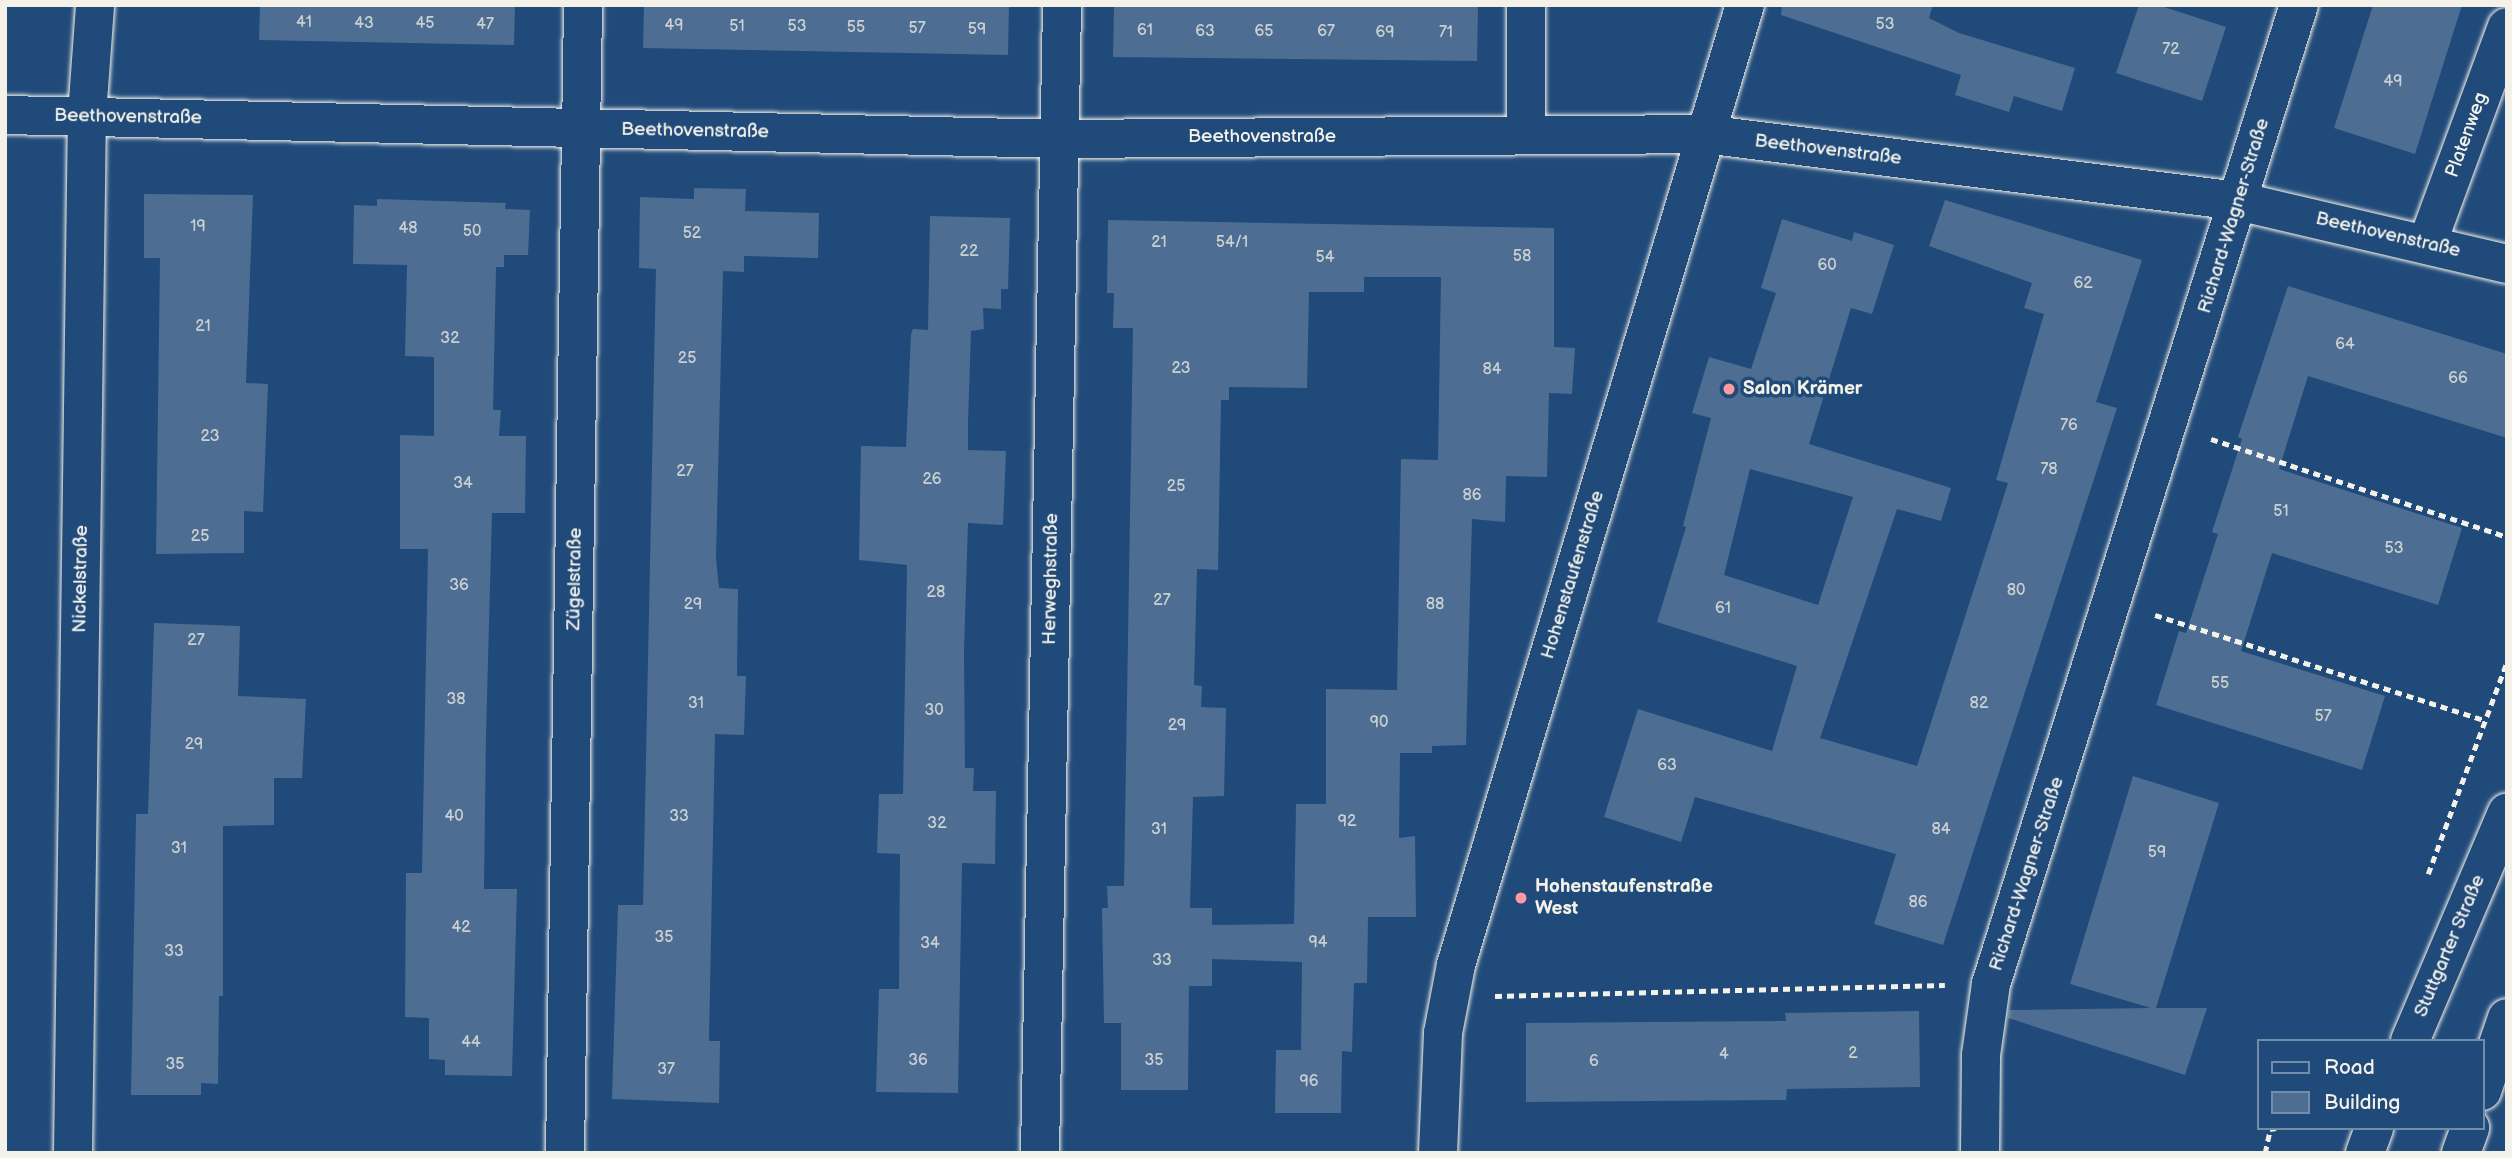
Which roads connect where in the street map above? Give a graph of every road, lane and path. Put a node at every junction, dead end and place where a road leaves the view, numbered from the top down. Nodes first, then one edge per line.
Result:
1 (95, 5) edge
2 (583, 5) edge
3 (1062, 5) edge
4 (1526, 5) edge
5 (1745, 5) edge
6 (2299, 5) edge
7 (2507, 27) edge
8 (5, 115) edge
9 (87, 115) junction
10 (582, 129) junction
11 (1704, 134) junction
12 (1526, 135) junction
13 (1060, 139) junction
14 (2238, 201) junction
15 (2427, 244) junction
16 (2507, 264) edge
17 (2170, 426) junction
18 (2507, 537) edge
19 (2115, 601) junction
20 (2507, 662) edge
21 (2484, 720) junction
22 (2507, 813) edge
23 (2423, 887) dead end
24 (1992, 984) junction
25 (1450, 997) junction
26 (2507, 1018) edge
27 (2411, 1039) edge
28 (2484, 1085) edge
29 (2270, 1130) edge
30 (2373, 1130) edge
31 (2469, 1130) edge
32 (73, 1153) edge
33 (565, 1153) edge
34 (1040, 1153) edge
35 (1438, 1153) edge
36 (1980, 1153) edge
37 (2265, 1153) edge
38 (2365, 1153) edge
39 (2462, 1153) edge

1 - 9 street, Nickelstraße
2 - 10 street, Zügelstraße
3 - 13 street, Herweghstraße
4 - 12 street
5 - 11 street, Hohenstaufenstraße
6 - 14 street, Richard-Wagner-Straße
7 - 15 street, Platenweg
8 - 9 street, Beethovenstraße
9 - 10 street, Beethovenstraße
9 - 32 street, Nickelstraße
10 - 13 street, Beethovenstraße
10 - 33 street, Zügelstraße
11 - 12 street, Beethovenstraße
11 - 14 street, Beethovenstraße
11 - 25 street, Hohenstaufenstraße
12 - 13 street, Beethovenstraße
13 - 34 street, Herweghstraße
14 - 15 street, Beethovenstraße
14 - 17 street, Richard-Wagner-Straße
15 - 16 street, Beethovenstraße
17 - 18 path
17 - 19 street, Richard-Wagner-Straße
19 - 21 path
19 - 24 street, Richard-Wagner-Straße
20 - 21 path
21 - 23 path
22 - 27 street, Stuttgarter Straße
24 - 25 path
24 - 36 street, Richard-Wagner-Straße
25 - 35 street, Hohenstaufenstraße
26 - 28 street
29 - 37 path
30 - 38 street
31 - 39 street

